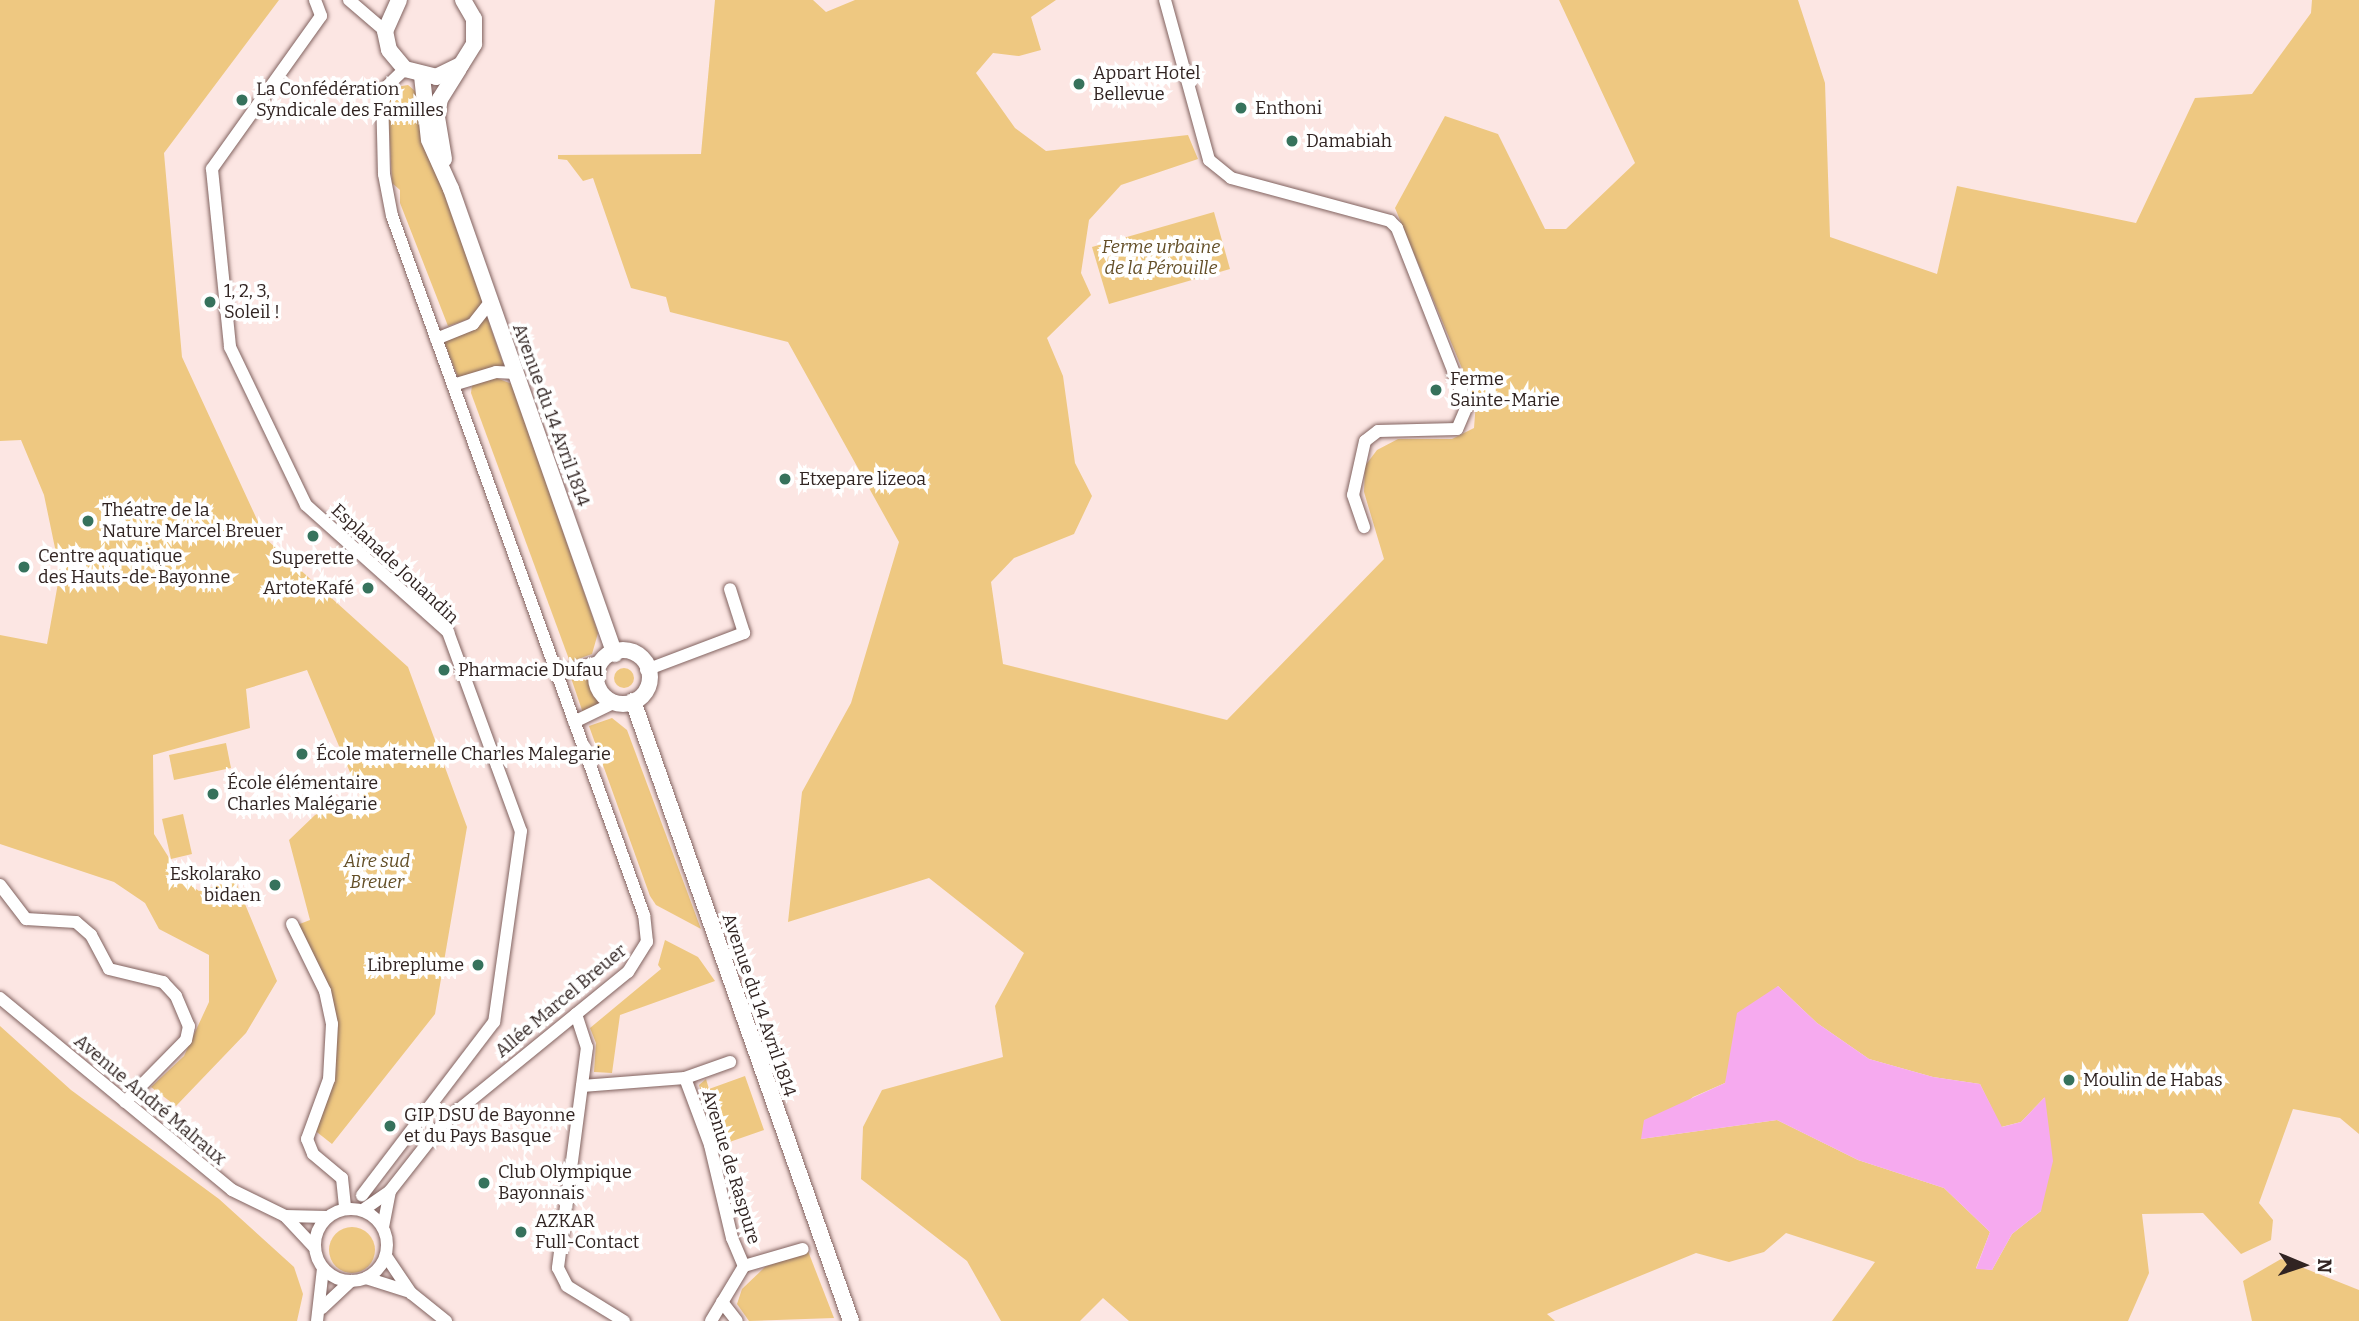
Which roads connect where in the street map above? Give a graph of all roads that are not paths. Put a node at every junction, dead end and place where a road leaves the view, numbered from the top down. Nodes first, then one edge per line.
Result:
1 (315, 0) edge
2 (349, 0) edge
3 (399, 0) edge
4 (463, 0) edge
5 (1165, 0) edge
6 (385, 31) junction
7 (461, 65) junction
8 (405, 69) junction
9 (422, 76) junction
10 (451, 189) junction
11 (490, 302) junction
12 (436, 339) junction
13 (516, 373) junction
14 (453, 385) junction
15 (1364, 527) dead end
16 (730, 589) dead end
17 (615, 653) junction
18 (598, 663) junction
19 (646, 670) junction
20 (557, 674) junction
21 (633, 701) junction
22 (611, 704) junction
23 (574, 722) junction
24 (0, 885) edge
25 (292, 924) dead end
26 (0, 998) edge
27 (576, 1014) junction
28 (730, 1062) dead end
29 (685, 1078) junction
30 (582, 1086) junction
31 (125, 1102) junction
32 (390, 1191) junction
33 (362, 1195) dead end
34 (345, 1209) junction
35 (363, 1210) junction
36 (285, 1216) junction
37 (327, 1217) junction
38 (383, 1227) junction
39 (315, 1248) junction
40 (803, 1249) dead end
41 (386, 1256) junction
42 (744, 1266) junction
43 (323, 1268) junction
44 (366, 1278) junction
45 (351, 1281) junction
46 (411, 1293) junction
47 (722, 1301) junction
48 (319, 1315) edge
49 (446, 1321) edge
50 (624, 1321) edge
51 (711, 1321) edge
52 (737, 1321) edge
53 (851, 1321) edge

1 - 33 street, Esplanade Jouandin
2 - 6 street
3 - 6 main road
4 - 7 main road, Avenue du 14 Avril 1814
5 - 15 street
6 - 8 main road
7 - 9 main road
7 - 10 main road, Avenue du 14 Avril 1814
8 - 9 main road
8 - 12 street, Allée Marcel Breuer
9 - 10 main road, Avenue du 14 Avril 1814
10 - 11 main road, Avenue du 14 Avril 1814
11 - 12 street
11 - 13 main road, Avenue du 14 Avril 1814
12 - 14 street, Allée Marcel Breuer
13 - 14 street
13 - 17 main road, Avenue du 14 Avril 1814
14 - 20 street, Allée Marcel Breuer
16 - 19 street
17 - 18 main road
17 - 19 main road
18 - 20 street
18 - 22 main road
19 - 21 main road
20 - 23 street, Allée Marcel Breuer
21 - 22 main road
21 - 53 main road, Avenue du 14 Avril 1814
22 - 23 street
23 - 27 street, Allée Marcel Breuer
24 - 31 street
25 - 34 street
26 - 31 street, Avenue André Malraux
27 - 30 street
27 - 32 street, Allée Marcel Breuer
28 - 29 street
29 - 30 street
29 - 42 street, Avenue de Raspure
30 - 50 street
31 - 36 street, Avenue André Malraux
32 - 35 street, Allée Marcel Breuer
32 - 38 street, Allée Marcel Breuer
34 - 35 street
34 - 37 street
35 - 38 street
36 - 37 street, Avenue André Malraux
36 - 39 street, Avenue André Malraux
37 - 39 street
38 - 41 street
39 - 43 street
40 - 42 street, Avenue de Raspure
41 - 44 street
41 - 46 street
42 - 47 street, Avenue de Raspure
43 - 45 street
43 - 48 street
44 - 45 street
44 - 46 street
45 - 48 street
46 - 49 street
47 - 51 street, Avenue de Raspure
47 - 52 street

